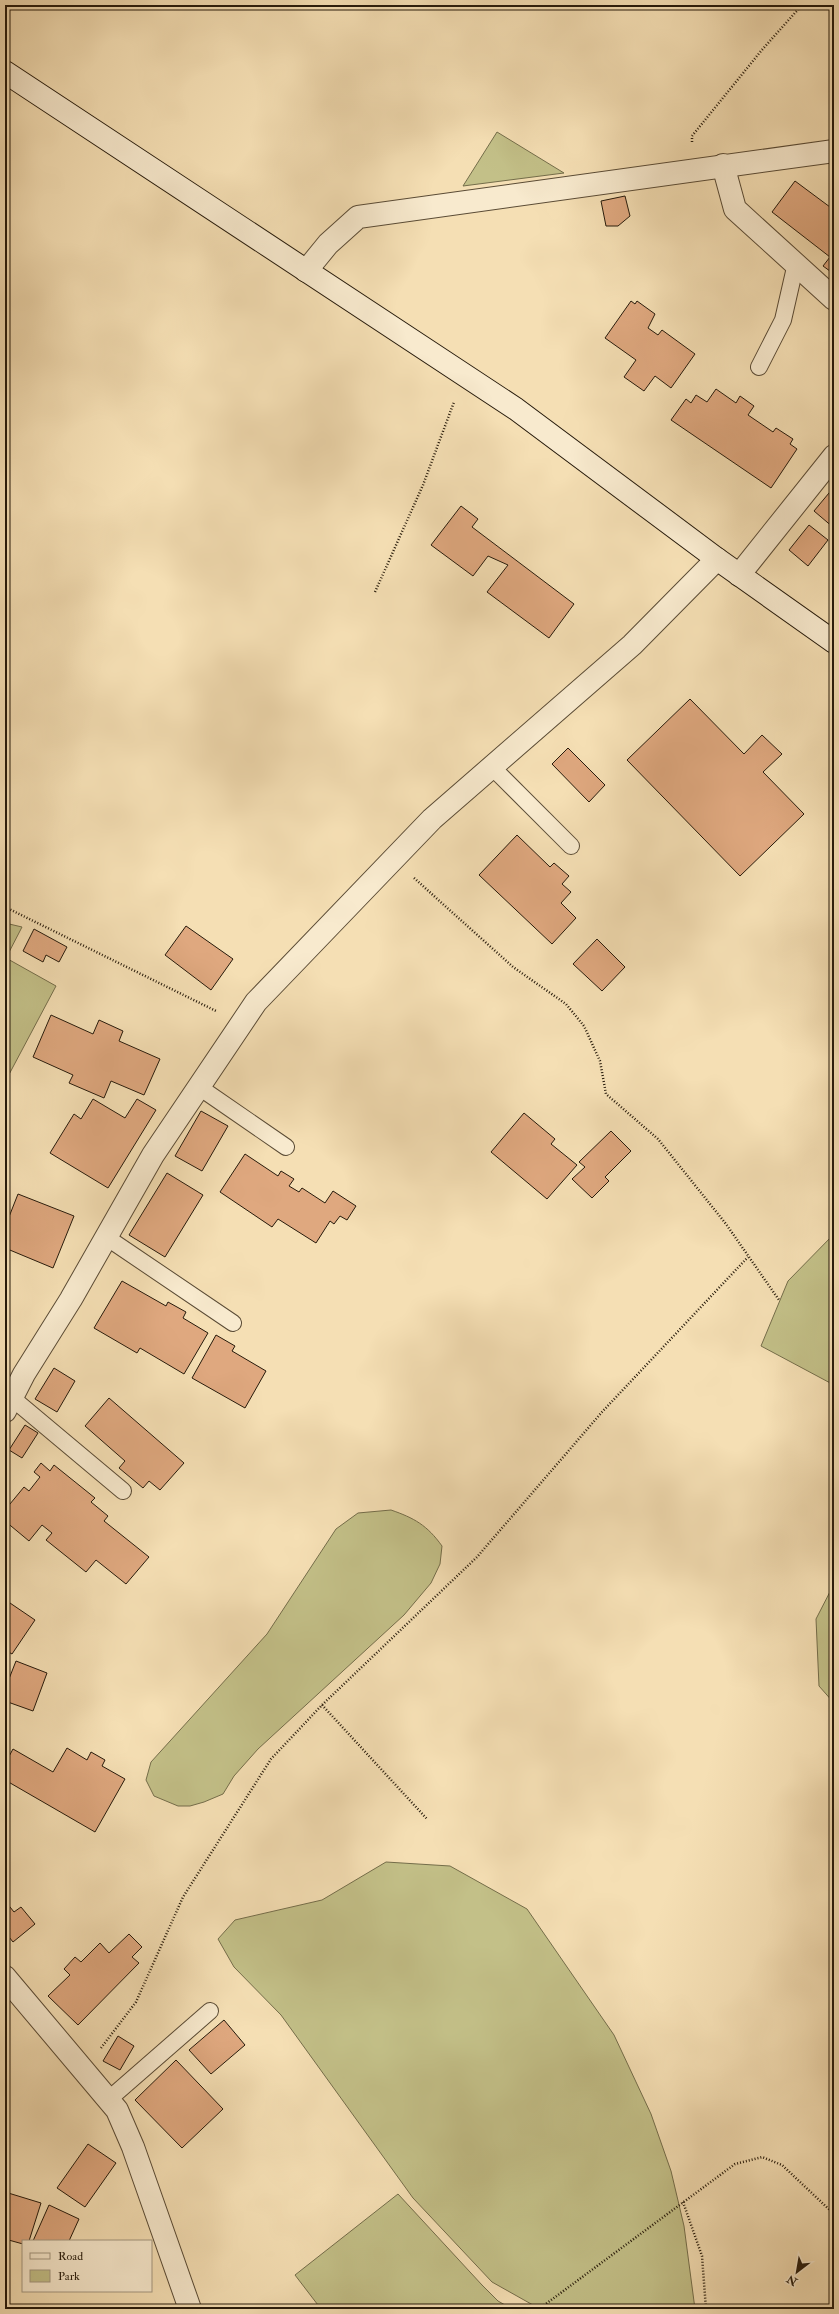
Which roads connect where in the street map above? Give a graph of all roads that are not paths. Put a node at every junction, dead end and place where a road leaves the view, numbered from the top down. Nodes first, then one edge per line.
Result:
1 (5, 72) edge
2 (834, 150) edge
3 (723, 165) junction
4 (796, 263) junction
5 (306, 270) junction
6 (834, 299) edge
7 (759, 367) dead end
8 (834, 456) edge
9 (717, 559) junction
10 (739, 574) junction
11 (834, 642) edge
12 (492, 767) junction
13 (571, 846) dead end
14 (199, 1087) junction
15 (286, 1147) dead end
16 (106, 1237) junction
17 (233, 1322) dead end
18 (8, 1405) edge
19 (123, 1491) dead end
20 (7, 1987) edge
21 (210, 2011) dead end
22 (108, 2100) junction
23 (190, 2309) edge

1 - 5 street
2 - 3 street
3 - 4 street
3 - 5 street
4 - 6 street
4 - 7 lane
5 - 9 street
8 - 10 street
9 - 10 street
9 - 12 street
10 - 11 street
12 - 13 lane
12 - 14 street
14 - 15 lane
14 - 16 street
16 - 17 lane
16 - 18 street
18 - 19 lane
20 - 22 street
21 - 22 lane
22 - 23 street

